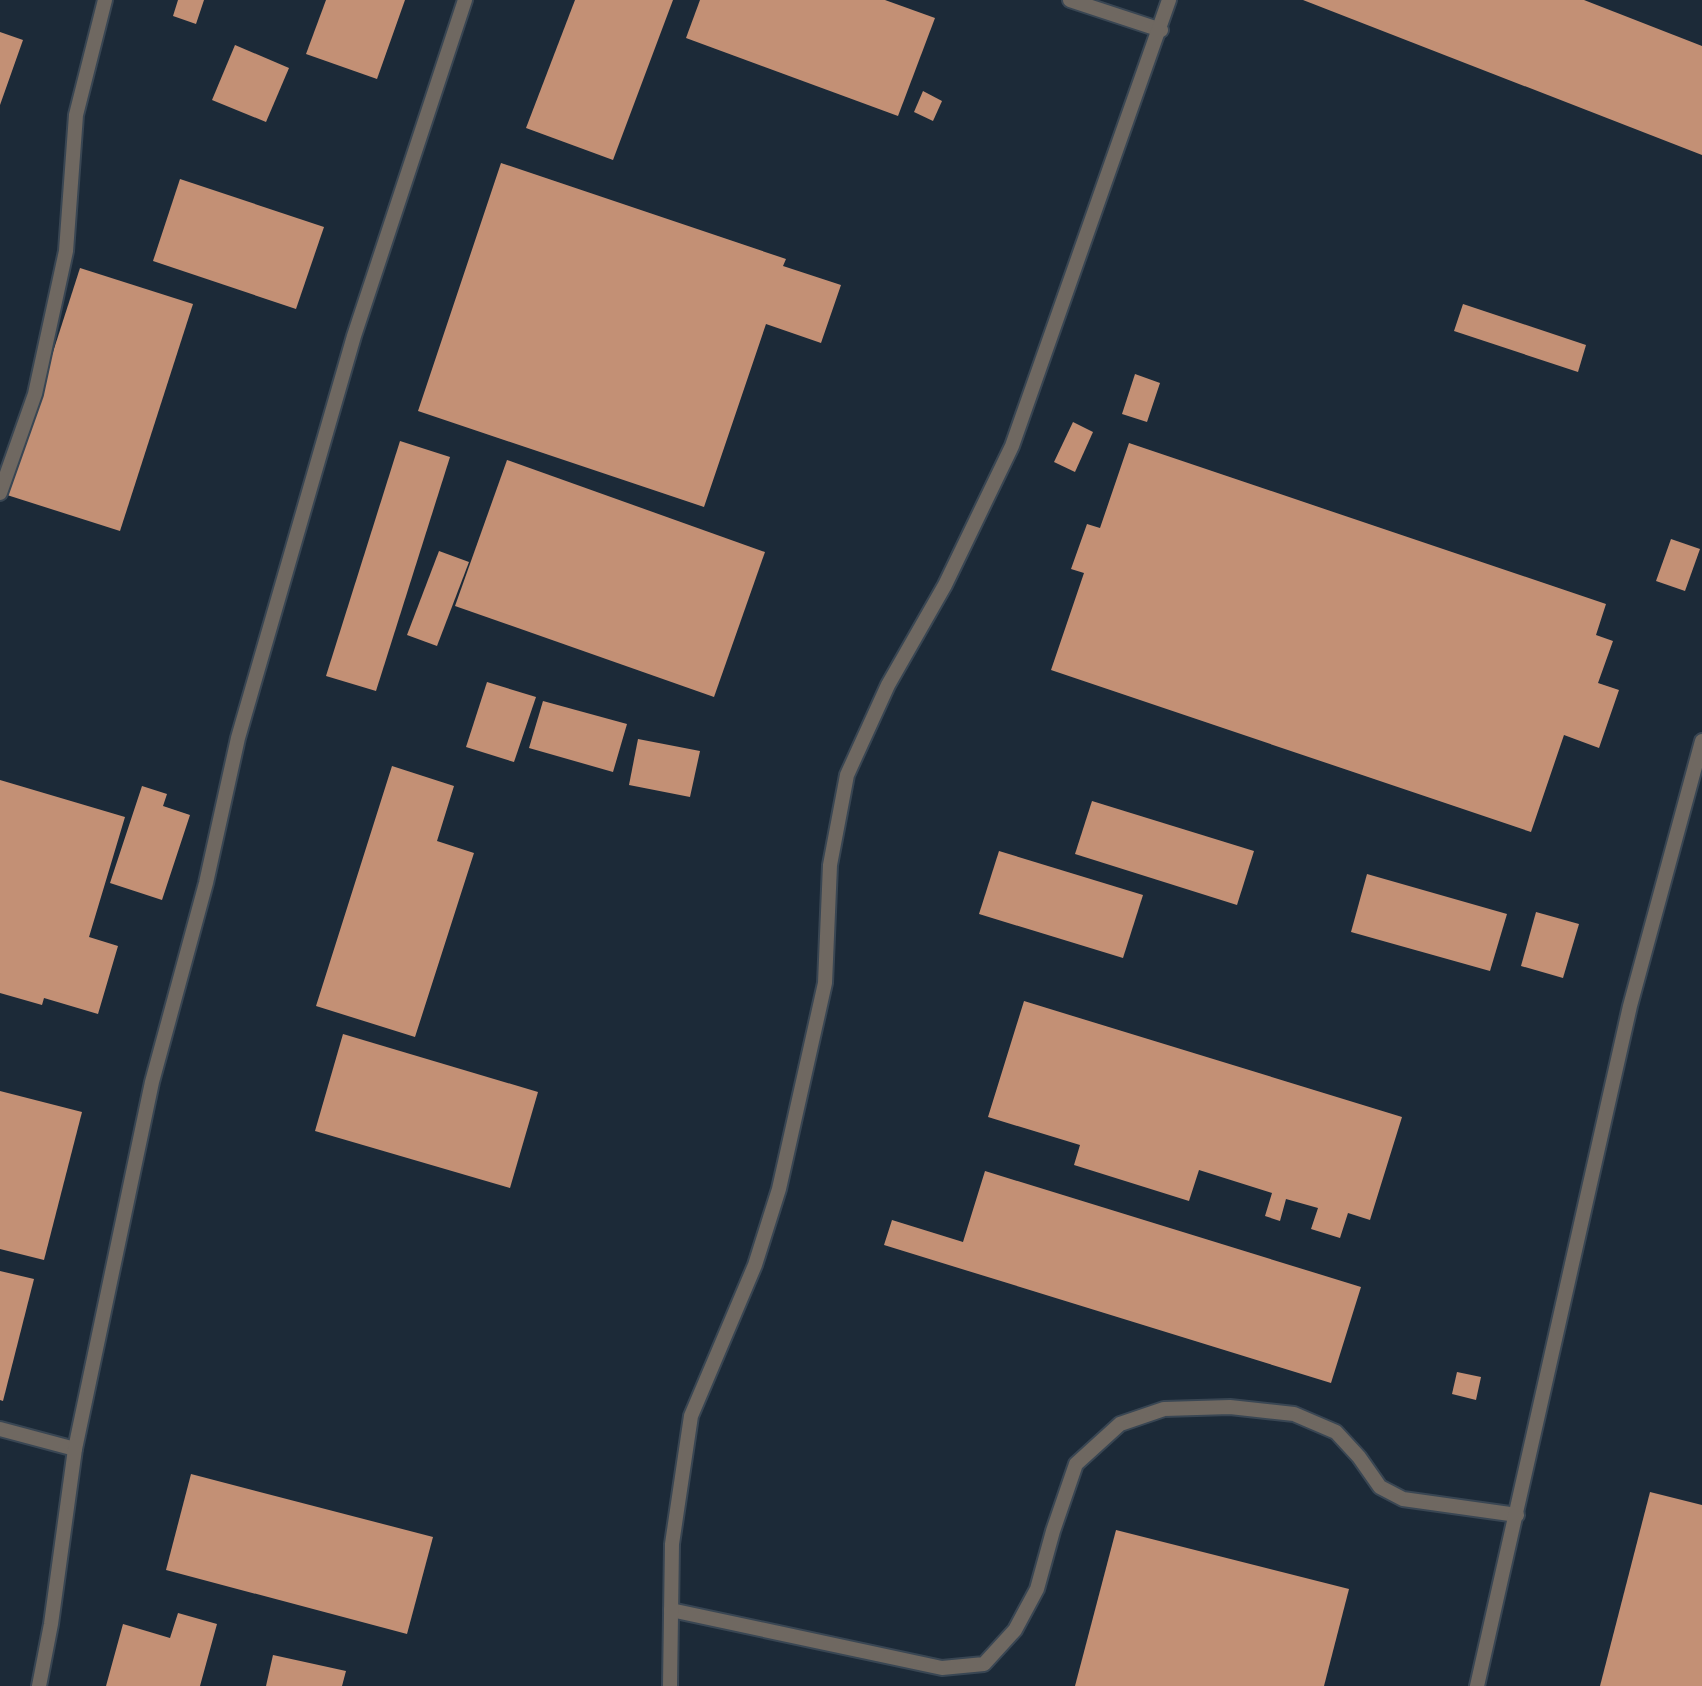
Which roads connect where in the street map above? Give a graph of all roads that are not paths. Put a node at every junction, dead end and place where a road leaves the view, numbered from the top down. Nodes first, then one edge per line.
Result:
1 (105, 0) edge
2 (465, 0) edge
3 (1070, 0) edge
4 (1169, 0) edge
5 (1161, 30) junction
6 (0, 493) edge
7 (1702, 741) edge
8 (0, 1429) edge
9 (75, 1449) junction
10 (1517, 1515) junction
11 (671, 1610) junction
12 (39, 1686) edge
13 (670, 1686) edge
14 (1477, 1686) edge

1 - 6 lane
2 - 9 lane
3 - 5 lane
4 - 5 lane
5 - 11 lane
7 - 10 lane
8 - 9 lane
9 - 12 lane
10 - 11 lane
10 - 14 lane
11 - 13 lane

